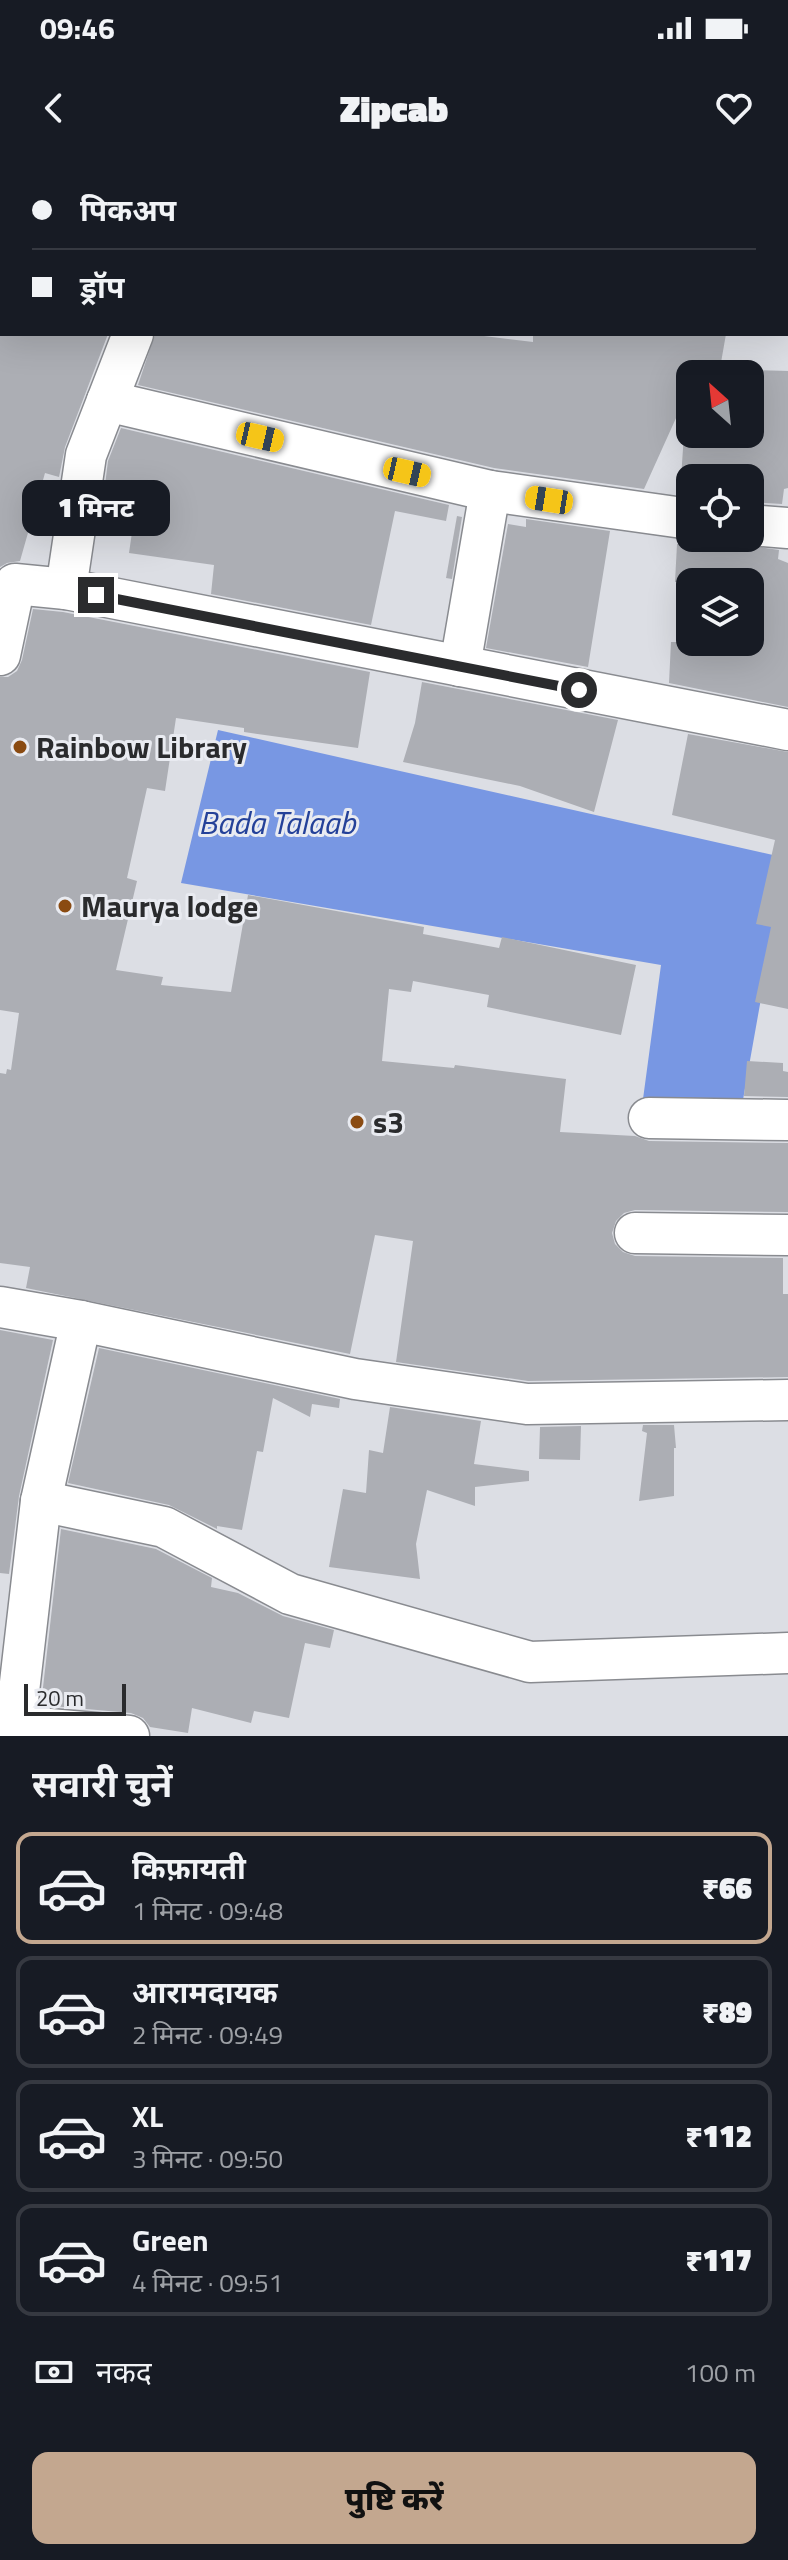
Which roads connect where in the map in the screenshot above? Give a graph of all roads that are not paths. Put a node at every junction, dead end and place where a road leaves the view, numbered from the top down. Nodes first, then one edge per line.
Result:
1 (132, 336) edge
2 (107, 401) junction
3 (490, 491) junction
4 (676, 517) edge
5 (764, 526) edge
6 (788, 528) edge
7 (66, 589) junction
8 (0, 655) edge
9 (460, 666) junction
10 (788, 730) edge
11 (649, 1118) dead end
12 (788, 1120) edge
13 (635, 1233) dead end
14 (788, 1235) edge
15 (0, 1307) edge
16 (81, 1321) junction
17 (788, 1400) edge
18 (41, 1501) junction
19 (788, 1653) edge
20 (129, 1736) edge

1 - 2 street
2 - 3 street
2 - 7 street
3 - 4 street
3 - 9 street
5 - 6 street
7 - 8 street
7 - 9 street
9 - 10 street
11 - 12 street
13 - 14 street
15 - 16 street
16 - 17 street
16 - 18 street
18 - 19 street
18 - 20 street

